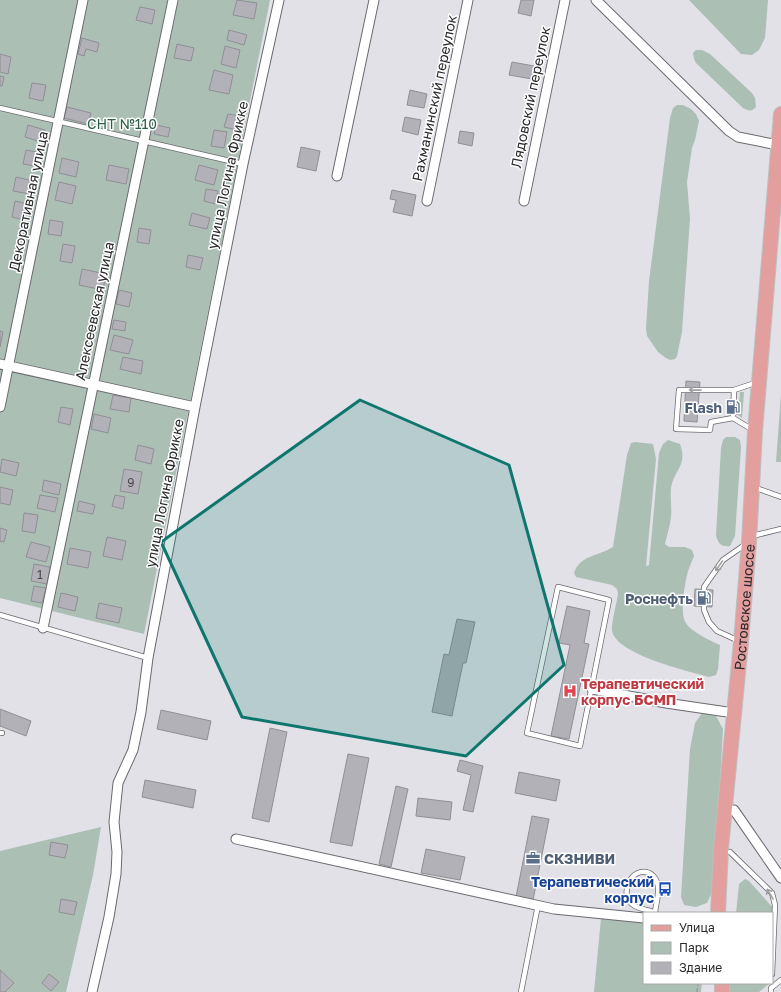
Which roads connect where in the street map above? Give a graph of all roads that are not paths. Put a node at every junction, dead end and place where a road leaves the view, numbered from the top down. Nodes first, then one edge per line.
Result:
1 (83, 0) edge
2 (173, 0) edge
3 (279, 0) edge
4 (374, 0) edge
5 (468, 0) edge
6 (565, 0) edge
7 (596, 0) edge
8 (0, 108) edge
9 (58, 121) junction
10 (781, 122) edge
11 (143, 141) junction
12 (778, 145) junction
13 (243, 164) junction
14 (337, 176) dead end
15 (427, 201) dead end
16 (524, 201) dead end
17 (769, 302) junction
18 (4, 364) edge
19 (759, 382) junction
20 (93, 384) junction
21 (734, 390) junction
22 (0, 407) edge
23 (195, 407) junction
24 (733, 418) junction
25 (755, 431) junction
26 (759, 489) junction
27 (781, 497) edge
28 (781, 529) edge
29 (753, 538) junction
30 (0, 615) edge
31 (43, 628) junction
32 (741, 642) junction
33 (148, 658) junction
34 (592, 689) junction
35 (734, 713) junction
36 (734, 810) junction
37 (236, 839) dead end
38 (730, 852) junction
39 (781, 878) edge
40 (538, 905) junction
41 (656, 912) edge
42 (718, 912) edge
43 (727, 912) edge
44 (643, 918) edge
45 (773, 933) edge
46 (781, 934) edge
47 (781, 980) edge
48 (771, 988) edge
49 (92, 992) edge
50 (521, 992) edge
51 (766, 992) edge

1 - 9 street, Декоративная улица
2 - 11 street, Алексеевская улица
3 - 13 street, улица Логина Фрикке
4 - 14 street
5 - 15 street, Рахманинский переулок
6 - 16 street, Лядовский переулок
7 - 12 street
8 - 9 lane
9 - 11 lane
9 - 18 street, Декоративная улица
10 - 12 main road
10 - 17 main road
11 - 13 lane
11 - 20 street, Алексеевская улица
12 - 17 main road
13 - 23 street, улица Логина Фрикке
17 - 19 main road, Ростовское шоссе
17 - 26 main road, Ростовское шоссе
18 - 20 street
18 - 22 street, Декоративная улица
19 - 21 lane
19 - 25 main road, Ростовское шоссе
20 - 23 street
20 - 31 street, Алексеевская улица
21 - 24 lane
21 -> 24 lane
23 - 33 street, улица Логина Фрикке
24 - 25 lane
25 - 29 main road, Ростовское шоссе
26 - 27 lane
26 - 29 main road, Ростовское шоссе
28 - 29 lane
29 - 32 main road, Ростовское шоссе
29 -> 32 lane
29 - 36 main road, Ростовское шоссе
30 - 31 lane
31 - 33 lane
32 - 35 main road, Ростовское шоссе
33 - 49 street, улица Логина Фрикке
34 - 34 lane
34 - 35 street
35 - 42 main road, Ростовское шоссе
36 - 38 main road, Ростовское шоссе
36 - 39 street
37 - 40 street
38 - 43 main road, Ростовское шоссе
45 -> 38 lane
40 - 44 street
40 - 50 lane
41 - 41 lane
45 - 46 lane
47 - 48 lane
48 - 51 lane

